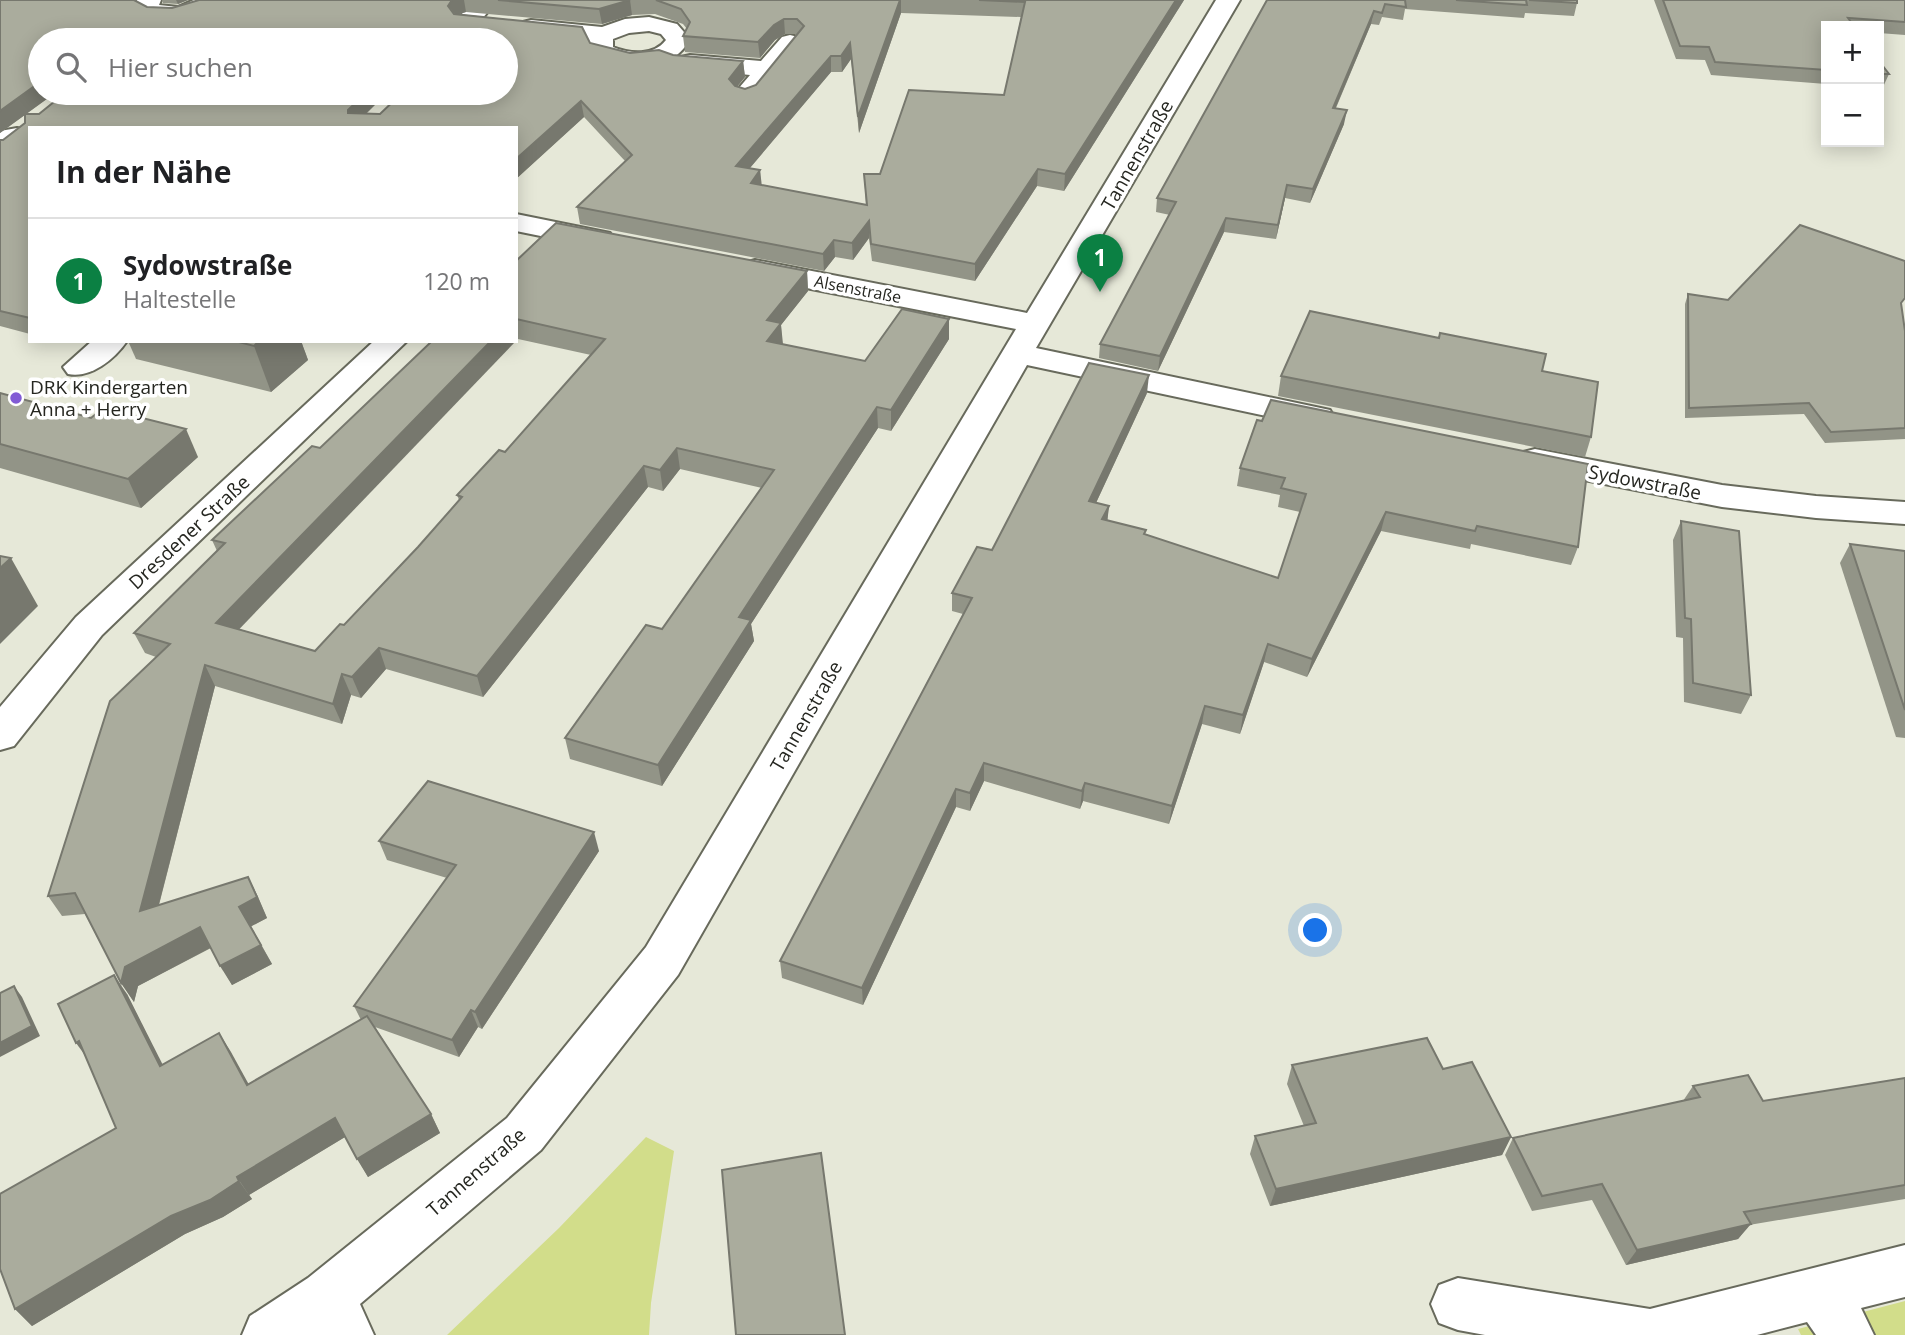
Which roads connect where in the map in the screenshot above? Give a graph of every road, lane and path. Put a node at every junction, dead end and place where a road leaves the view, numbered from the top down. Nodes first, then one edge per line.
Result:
1 (149, 0) edge
2 (208, 0) edge
3 (486, 0) edge
4 (1228, 0) edge
5 (171, 13) junction
6 (466, 22) junction
7 (161, 28) edge
8 (461, 28) edge
9 (605, 34) junction
10 (790, 42) edge
11 (662, 54) junction
12 (767, 69) junction
13 (746, 95) edge
14 (46, 114) edge
15 (30, 126) edge
16 (28, 128) edge
17 (12, 140) edge
18 (518, 223) edge
19 (624, 243) edge
20 (730, 264) edge
21 (1027, 339) junction
22 (109, 343) edge
23 (390, 343) edge
24 (79, 367) dead end
25 (1352, 424) edge
26 (1511, 456) edge
27 (1905, 513) edge
28 (0, 735) edge
29 (1905, 1271) edge
30 (1458, 1304) dead end
31 (1833, 1314) edge
32 (337, 1316) edge
33 (269, 1335) edge
34 (1646, 1335) edge
35 (1653, 1335) edge

1 - 5 street
2 - 5 street
3 - 6 street
4 - 21 street, Tannenstraße
5 - 7 street
6 - 8 street
6 - 9 street
9 - 11 street
9 - 11 street
10 - 12 street
11 - 12 street
12 - 13 street
14 - 15 street
16 - 17 street
18 - 19 street
20 - 21 street, Alsenstraße
21 - 25 street
21 - 32 street, Tannenstraße
22 - 24 street
23 - 28 street, Dresdener Straße
26 - 27 street, Sydowstraße
29 - 31 street
30 - 34 street
31 - 35 street
32 - 33 street, Tannenstraße

